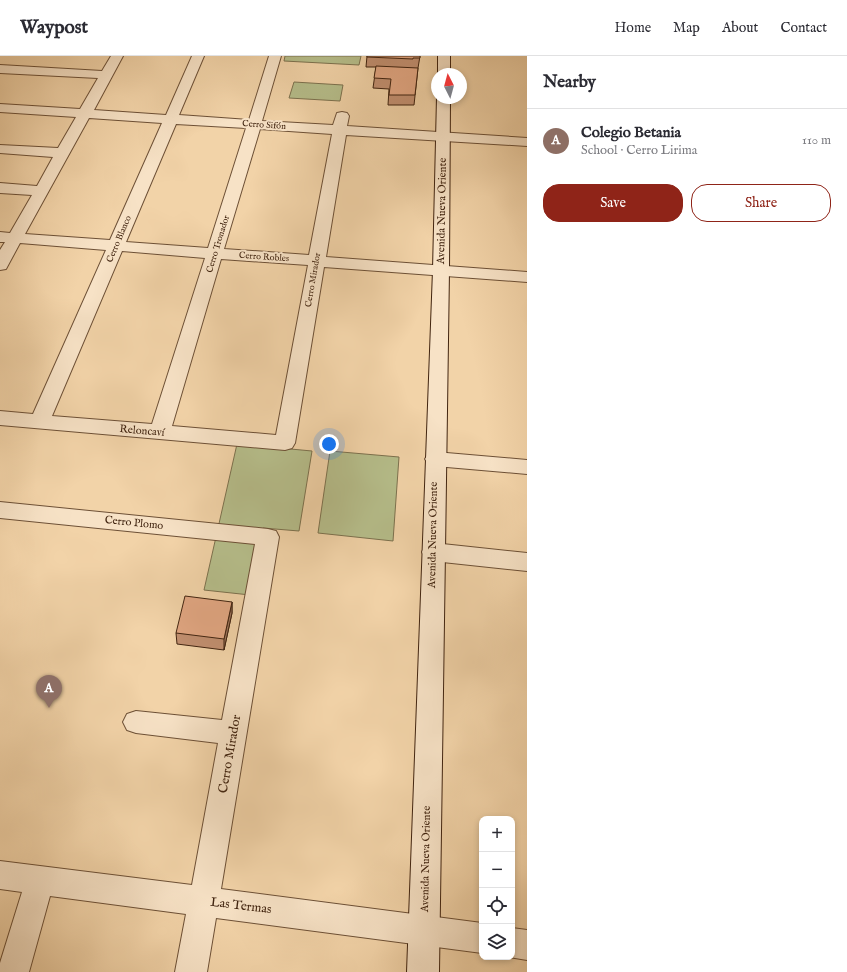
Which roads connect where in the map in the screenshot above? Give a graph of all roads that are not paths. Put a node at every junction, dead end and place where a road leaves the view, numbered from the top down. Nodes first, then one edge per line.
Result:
1 (116, 56) edge
2 (198, 56) edge
3 (276, 56) edge
4 (444, 56) edge
5 (444, 68) edge
6 (0, 69) edge
7 (106, 75) junction
8 (443, 104) edge
9 (0, 108) edge
10 (84, 114) junction
11 (171, 119) junction
12 (341, 123) junction
13 (254, 124) junction
14 (443, 137) junction
15 (527, 142) edge
16 (0, 149) edge
17 (63, 153) junction
18 (0, 188) edge
19 (41, 191) junction
20 (8, 238) edge
21 (116, 246) junction
22 (215, 253) junction
23 (317, 261) junction
24 (0, 265) edge
25 (441, 270) junction
26 (527, 277) edge
27 (0, 418) edge
28 (40, 421) junction
29 (160, 432) junction
30 (285, 443) joint
31 (435, 459) junction
32 (527, 467) edge
33 (0, 510) edge
34 (268, 537) joint
35 (433, 552) junction
36 (527, 562) edge
37 (136, 722) dead end
38 (234, 733) junction
39 (0, 875) edge
40 (40, 881) junction
41 (204, 901) junction
42 (424, 930) junction
43 (479, 938) edge
44 (515, 943) edge
45 (527, 945) edge
46 (13, 972) edge
47 (191, 972) edge
48 (424, 972) edge

1 - 7 street
2 - 11 street, Cerro Blanco
3 - 13 street, Cerro Tronador
4 - 5 street
6 - 7 street
7 - 10 street
8 - 14 street, Avenida Nueva Oriente
9 - 10 street, Cerro Sifón
10 - 11 street, Cerro Sifón
10 - 17 street
11 - 13 street, Cerro Sifón
11 - 21 street, Cerro Blanco
12 - 13 street, Cerro Sifón
12 - 14 street, Cerro Sifón
12 - 23 street, Cerro Mirador
13 - 22 street, Cerro Tronador
14 - 15 street, Cerro Sifón
14 - 25 street, Avenida Nueva Oriente
16 - 17 street
17 - 19 street
18 - 19 street
19 - 20 street
20 - 21 street, Cerro Robles
20 - 24 street
21 - 22 street, Cerro Robles
21 - 28 street, Cerro Blanco
22 - 23 street, Cerro Robles
22 - 29 street, Cerro Tronador
23 - 25 street, Cerro Robles
23 - 30 street, Cerro Mirador
25 - 26 street, Cerro Robles
25 - 31 street, Avenida Nueva Oriente
27 - 28 street, Reloncaví
28 - 29 street, Reloncaví
29 - 30 street, Reloncaví
31 - 32 street
31 - 35 street, Avenida Nueva Oriente
33 - 34 street, Cerro Plomo
34 - 38 street, Cerro Mirador
35 - 36 street
35 - 42 street, Avenida Nueva Oriente
37 - 38 street
38 - 41 street, Cerro Mirador
39 - 40 street, Las Termas
40 - 41 street, Las Termas
40 - 46 street
41 - 42 street, Las Termas
41 - 47 street, Cerro Mirador
42 - 43 street, Las Termas
42 - 48 street, Avenida Nueva Oriente
44 - 45 street

